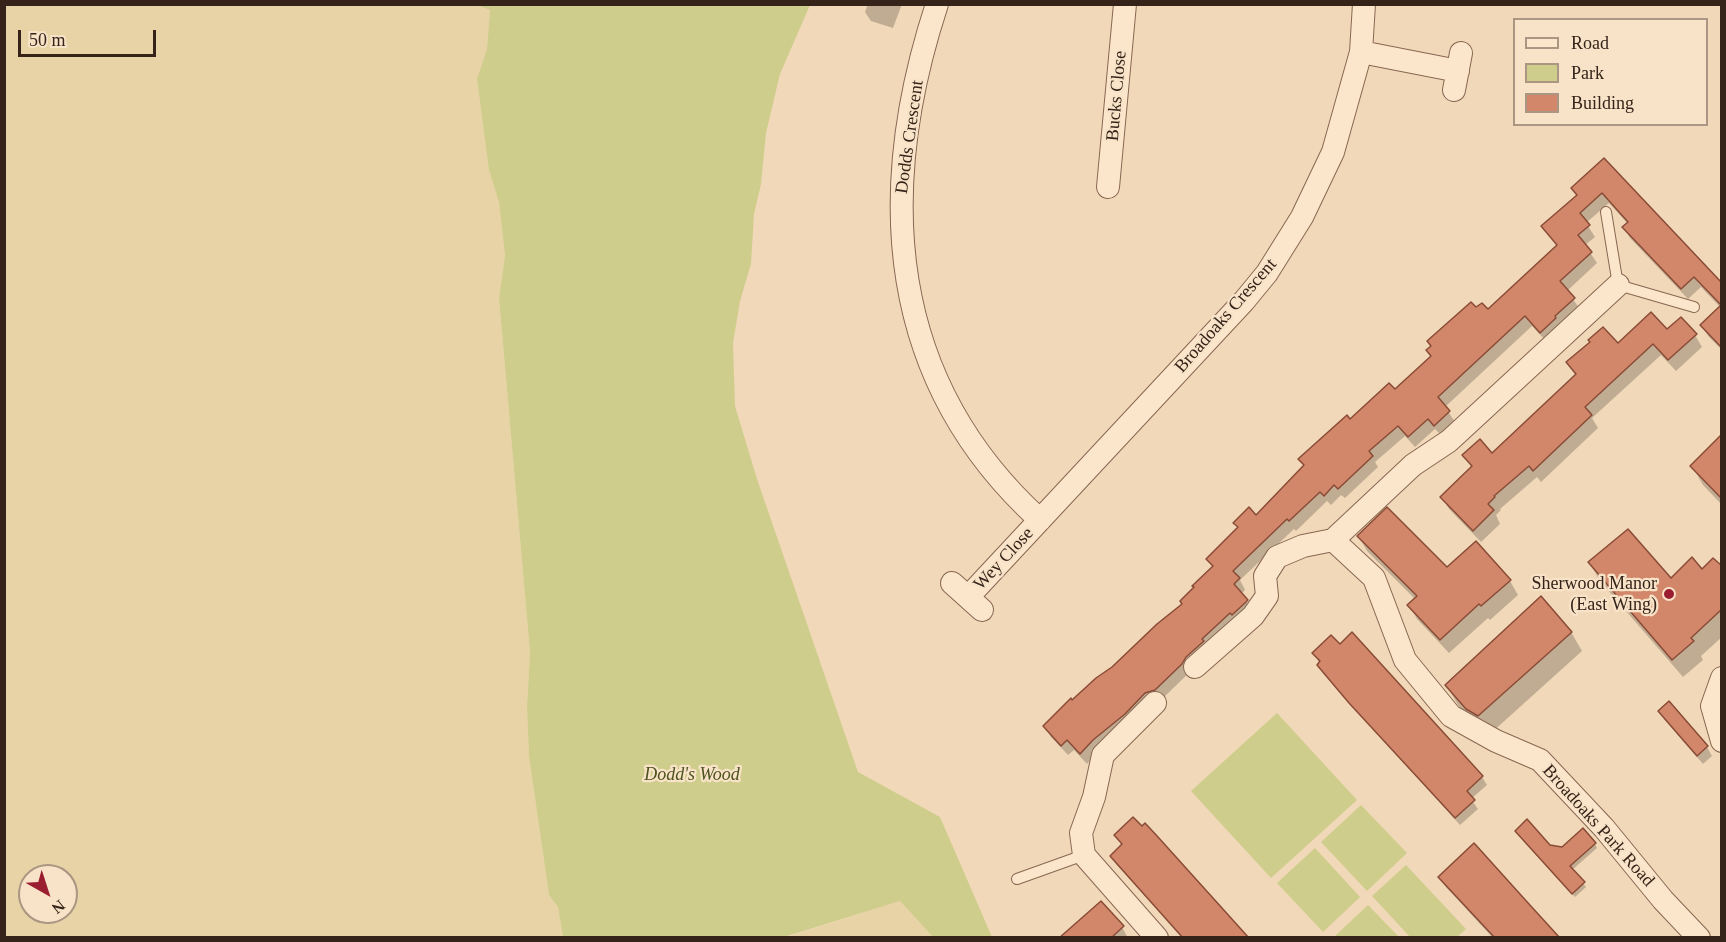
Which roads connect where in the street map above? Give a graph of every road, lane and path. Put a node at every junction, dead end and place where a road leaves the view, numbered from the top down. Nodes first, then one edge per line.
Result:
1 (937, 4) edge
2 (1125, 4) edge
3 (1364, 4) edge
4 (1361, 52) junction
5 (1458, 71) dead end
6 (1108, 187) dead end
7 (1606, 212) dead end
8 (1618, 285) junction
9 (1694, 307) dead end
10 (1040, 520) junction
11 (1333, 540) junction
12 (968, 597) dead end
13 (1196, 667) dead end
14 (1722, 678) edge
15 (1155, 703) dead end
16 (1722, 741) edge
17 (1084, 855) junction
18 (1017, 879) dead end
19 (1157, 938) edge
20 (1700, 938) edge

1 - 10 street, Dodds Crescent
2 - 6 street, Bucks Close
3 - 4 street, Broadoaks Crescent
4 - 5 street
4 - 10 street, Broadoaks Crescent
7 - 8 lane
8 - 9 lane
8 - 11 street
10 - 12 street, Wey Close
11 - 13 street
11 - 20 street, Broadoaks Park Road
14 - 16 street
15 - 17 street
17 - 18 lane
17 - 19 street

